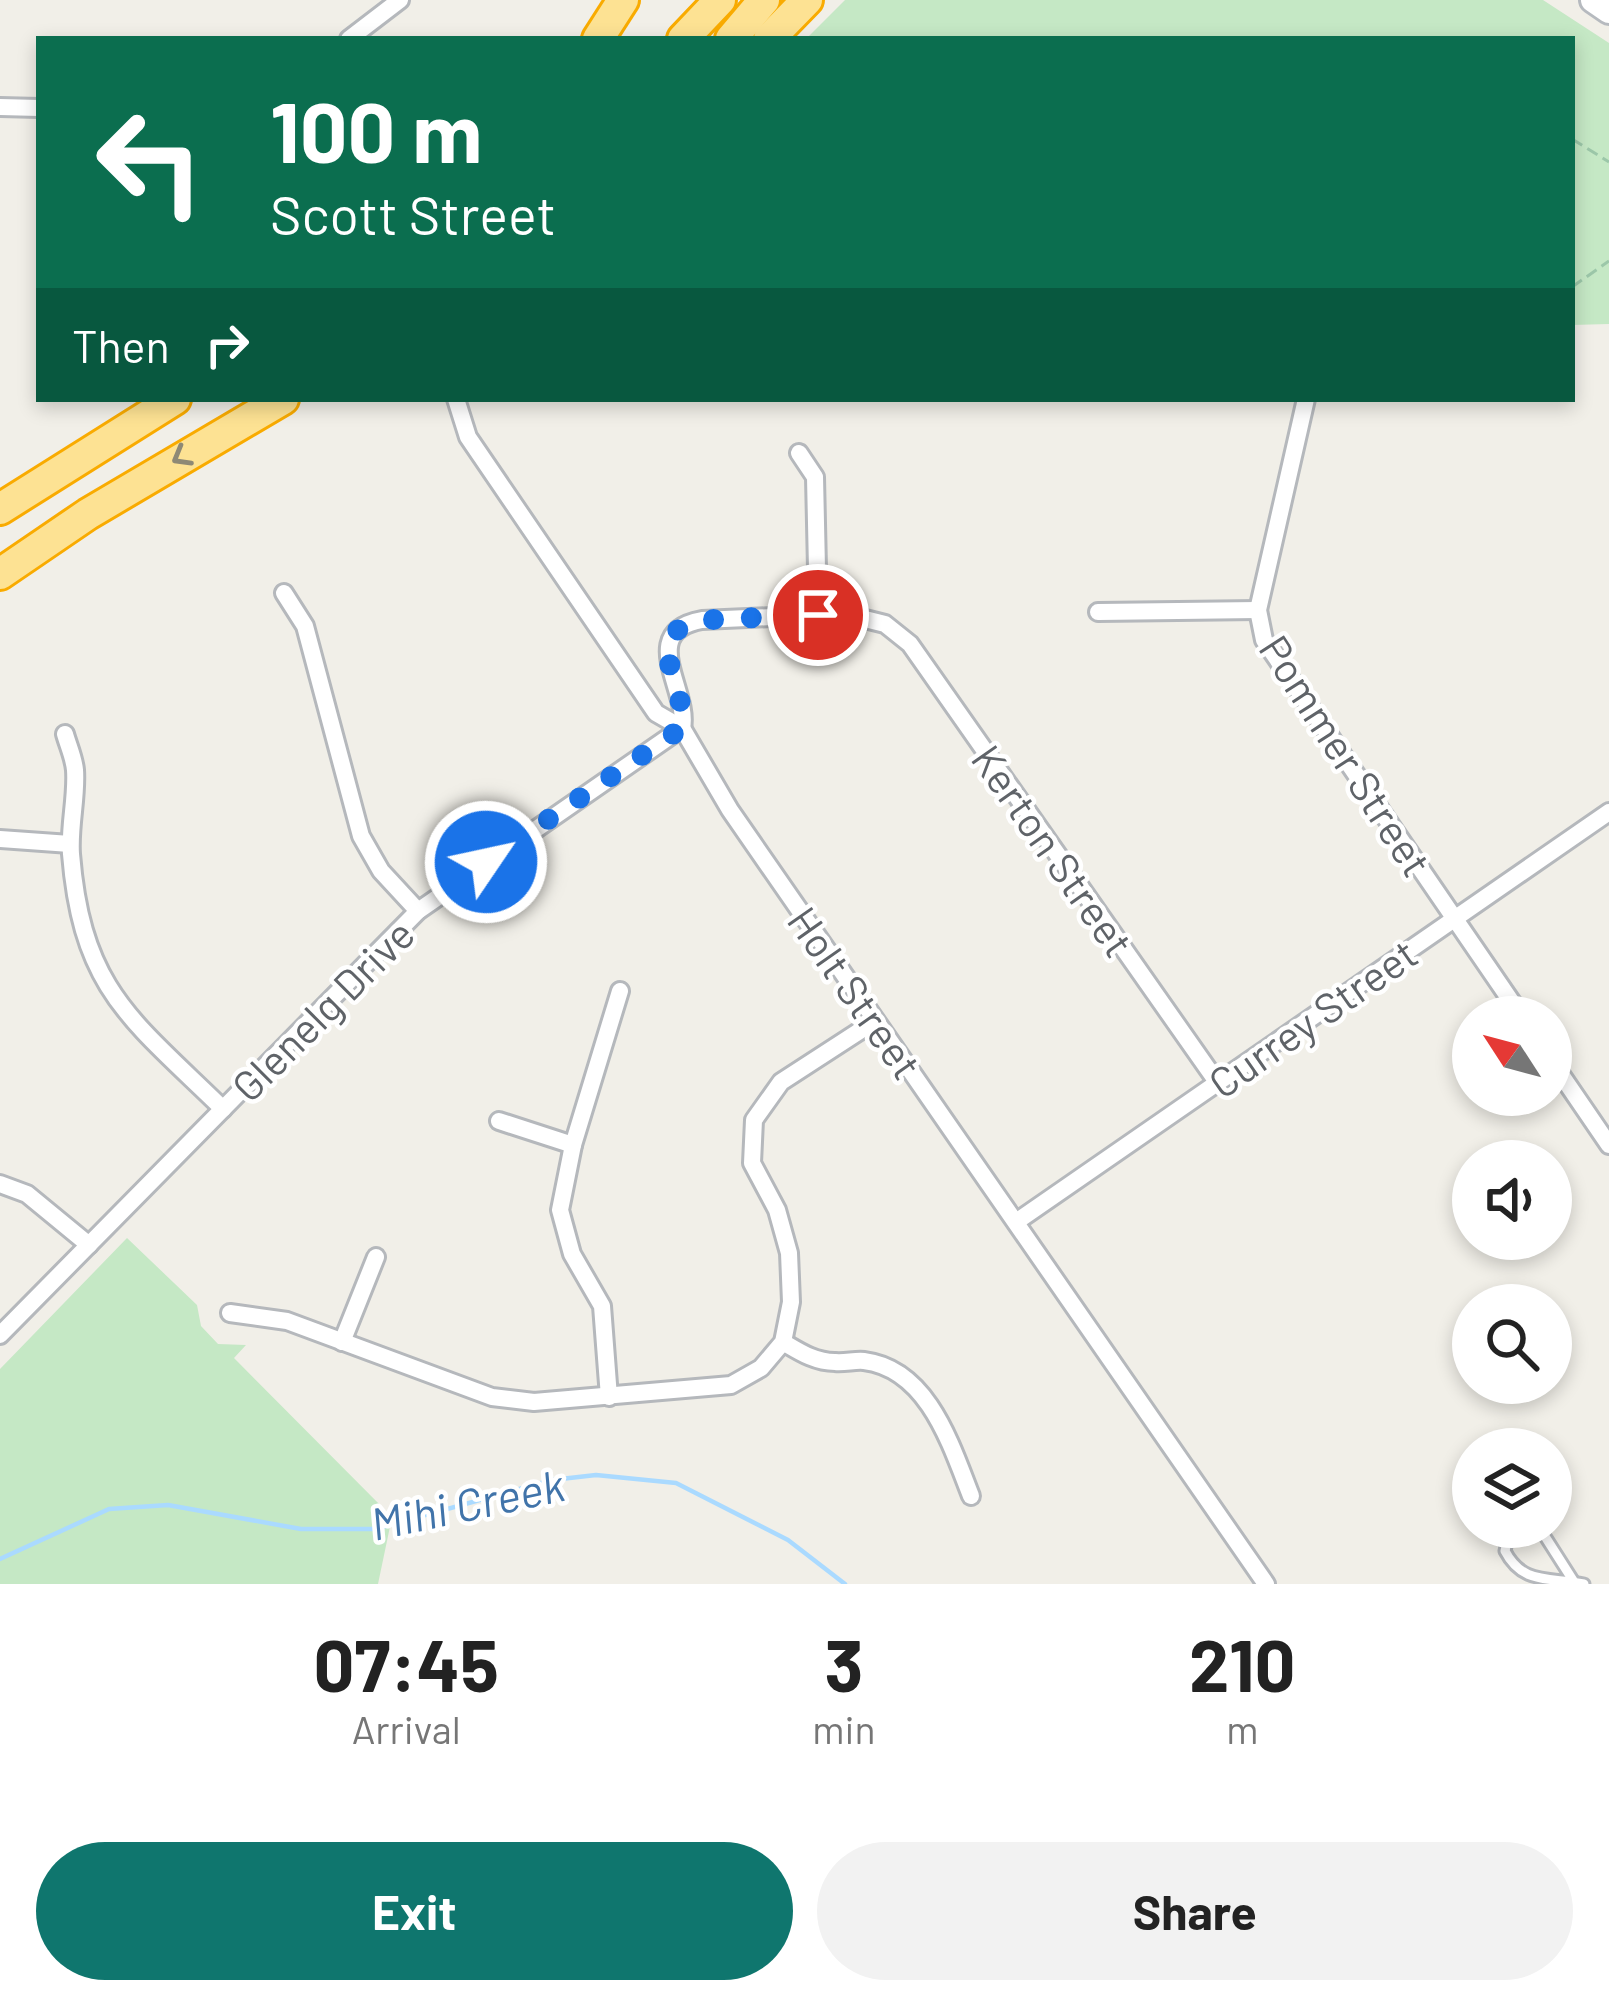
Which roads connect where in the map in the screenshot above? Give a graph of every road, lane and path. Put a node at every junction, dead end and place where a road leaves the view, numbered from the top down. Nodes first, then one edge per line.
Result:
1 (400, 0) edge
2 (623, 0) edge
3 (720, 0) edge
4 (764, 0) edge
5 (807, 0) edge
6 (1593, 0) edge
7 (1609, 11) edge
8 (353, 36) edge
9 (600, 36) edge
10 (686, 36) edge
11 (734, 36) edge
12 (772, 36) edge
13 (0, 106) edge
14 (36, 108) edge
15 (1575, 141) edge
16 (1609, 162) edge
17 (1609, 261) edge
18 (1575, 285) edge
19 (170, 402) edge
20 (278, 402) edge
21 (457, 402) edge
22 (1305, 402) edge
23 (799, 453) dead end
24 (0, 509) edge
25 (0, 574) edge
26 (284, 592) dead end
27 (1258, 610) junction
28 (1098, 612) dead end
29 (818, 615) junction
30 (682, 728) junction
31 (65, 734) dead end
32 (1609, 812) edge
33 (0, 839) edge
34 (70, 844) junction
35 (418, 911) junction
36 (1455, 919) junction
37 (620, 992) dead end
38 (1508, 996) edge
39 (875, 1021) junction
40 (1217, 1082) junction
41 (1572, 1091) edge
42 (223, 1109) junction
43 (499, 1121) dead end
44 (573, 1145) junction
45 (1609, 1145) edge
46 (0, 1184) edge
47 (1016, 1222) junction
48 (89, 1245) junction
49 (376, 1257) dead end
50 (230, 1313) dead end
51 (0, 1335) edge
52 (342, 1342) junction
53 (783, 1342) junction
54 (609, 1396) junction
55 (971, 1496) dead end
56 (1506, 1548) edge
57 (1554, 1548) edge
58 (1579, 1583) edge
59 (1267, 1584) edge

1 - 8 street
2 - 9 highway
3 - 10 highway
4 - 11 highway
5 - 12 highway
6 - 7 main road
13 - 14 street
15 - 16 path
17 - 18 path
19 - 24 highway
20 -> 25 highway
21 - 30 street, Holt Street
22 - 27 street, Pommer Street
23 - 29 street
26 - 35 street
27 - 28 street
27 - 36 street, Pommer Street
29 - 30 street
29 - 40 street, Kerton Street
30 - 35 street, Glenelg Drive
30 - 39 street, Holt Street
31 - 34 street
32 - 36 street, Currey Street
33 - 34 street
34 - 42 street
35 - 42 street, Glenelg Drive
36 - 38 street, Pommer Street
36 - 40 street, Currey Street
37 - 44 street
39 - 47 street, Holt Street
39 - 53 street
40 - 47 street, Currey Street
41 - 45 street
42 - 48 street, Glenelg Drive
43 - 44 street
44 - 54 street
46 - 48 street
47 - 59 street, Holt Street
48 - 51 street, Glenelg Drive
49 - 52 street
50 - 52 street
52 - 54 street
53 - 54 street
53 - 55 street
56 - 58 lane
57 - 58 lane

